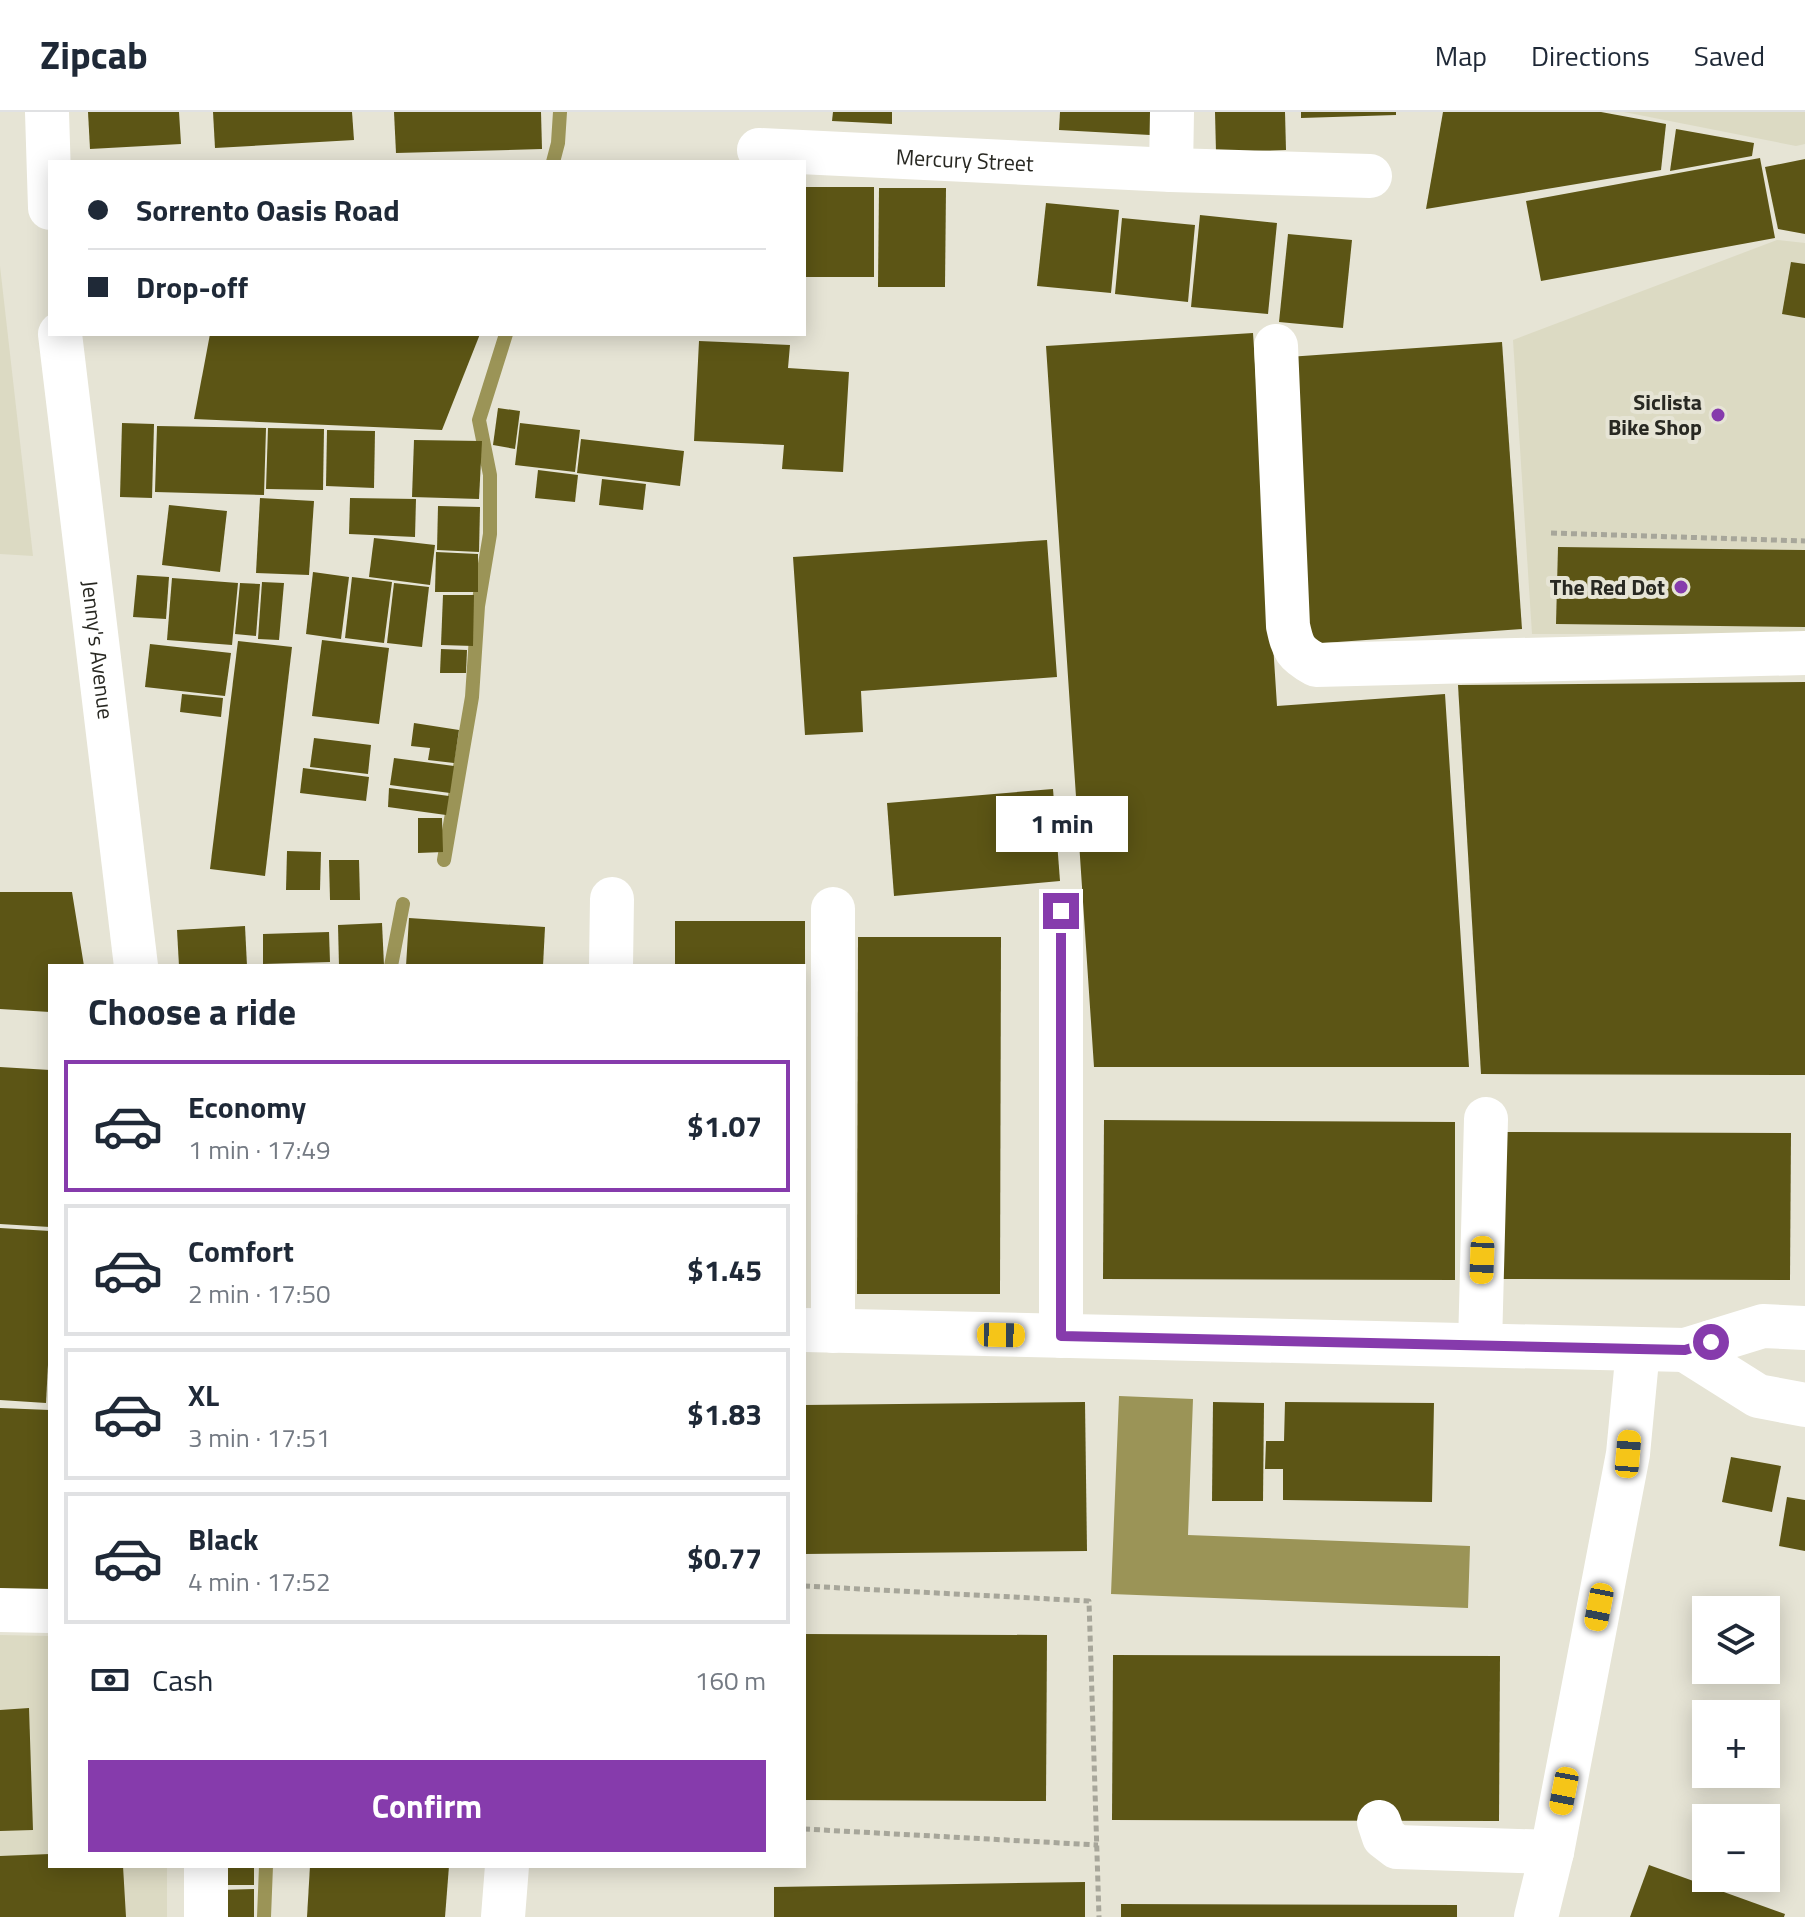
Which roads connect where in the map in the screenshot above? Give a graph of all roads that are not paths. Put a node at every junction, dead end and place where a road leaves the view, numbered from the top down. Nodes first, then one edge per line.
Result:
1 (47, 112) edge
2 (1172, 112) edge
3 (760, 141) edge
4 (48, 160) edge
5 (1171, 170) junction
6 (1370, 176) dead end
7 (60, 336) edge
8 (1276, 346) dead end
9 (1805, 653) edge
10 (612, 899) dead end
11 (833, 909) dead end
12 (1061, 911) dead end
13 (136, 964) edge
14 (611, 964) edge
15 (1486, 1119) dead end
16 (1805, 1328) edge
17 (819, 1331) edge
18 (1061, 1336) junction
19 (1480, 1345) junction
20 (1638, 1349) junction
21 (1685, 1350) junction
22 (1805, 1405) edge
23 (0, 1610) edge
24 (48, 1611) edge
25 (1379, 1822) dead end
26 (1552, 1852) junction
27 (206, 1868) edge
28 (507, 1868) edge
29 (206, 1917) edge
30 (503, 1917) edge
31 (1536, 1917) edge

1 - 4 street
2 - 5 street
3 - 5 street, Mercury Street
5 - 6 street, Mercury Street
7 - 13 street, Jenny's Avenue
8 - 9 street
10 - 14 street
11 - 17 street
12 - 18 street
15 - 19 street
16 - 21 street
17 - 18 street
18 - 19 street
19 - 20 street
20 - 21 street
20 - 26 street
21 - 22 street
23 - 24 street
25 - 26 street
26 - 31 street
27 - 29 street
28 - 30 street

